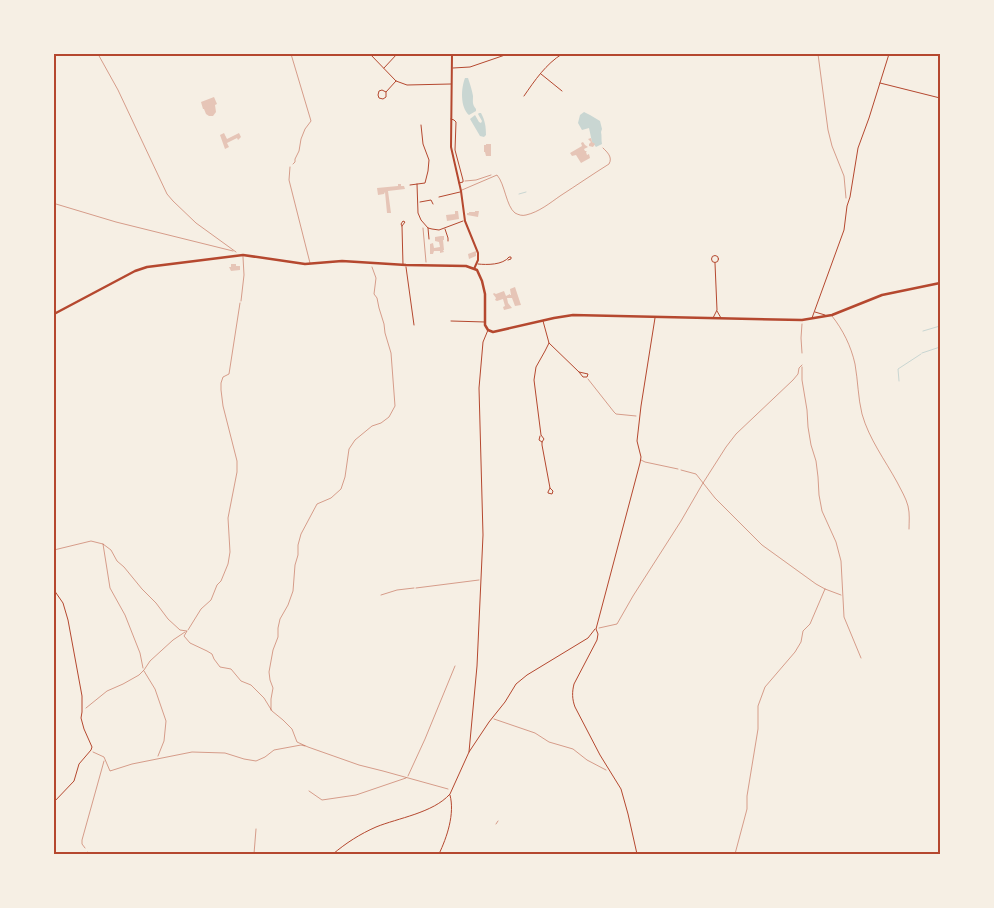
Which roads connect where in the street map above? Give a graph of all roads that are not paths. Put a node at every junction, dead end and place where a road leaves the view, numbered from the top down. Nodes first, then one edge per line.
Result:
1 (370, 54) edge
2 (397, 54) edge
3 (452, 54) edge
4 (508, 54) edge
5 (562, 54) edge
6 (889, 54) edge
7 (384, 68) junction
8 (452, 68) junction
9 (541, 74) junction
10 (396, 81) junction
11 (880, 83) junction
12 (451, 84) junction
13 (562, 90) dead end
14 (386, 92) dead end
15 (524, 96) dead end
16 (940, 98) edge
17 (451, 118) junction
18 (421, 125) dead end
19 (603, 148) dead end
20 (451, 150) junction
21 (455, 150) junction
22 (290, 167) road end
23 (491, 175) dead end
24 (463, 182) junction
25 (459, 183) junction
26 (417, 184) junction
27 (410, 185) dead end
28 (461, 191) junction
29 (439, 197) dead end
30 (419, 202) junction
31 (433, 204) dead end
32 (465, 221) junction
33 (402, 226) dead end
34 (428, 228) junction
35 (445, 228) junction
36 (429, 239) dead end
37 (448, 241) dead end
38 (243, 255) junction
39 (508, 260) dead end
40 (477, 263) junction
41 (715, 263) dead end
42 (310, 264) junction
43 (405, 265) junction
44 (474, 268) junction
45 (940, 282) edge
46 (240, 301) road end
47 (717, 310) junction
48 (814, 312) junction
49 (54, 314) edge
50 (832, 315) junction
51 (826, 316) junction
52 (655, 317) junction
53 (713, 318) junction
54 (721, 318) junction
55 (812, 318) junction
56 (451, 321) dead end
57 (543, 321) junction
58 (485, 322) junction
59 (414, 325) dead end
60 (488, 330) junction
61 (548, 342) junction
62 (579, 372) junction
63 (541, 435) junction
64 (542, 442) junction
65 (640, 459) junction
66 (678, 469) road end
67 (550, 488) dead end
68 (909, 529) dead end
69 (481, 579) junction
70 (416, 588) road end
71 (54, 590) edge
72 (596, 629) junction
73 (469, 752) junction
74 (450, 794) junction
75 (54, 802) edge
76 (87, 852) road end
77 (85, 854) edge
78 (333, 854) edge
79 (439, 854) edge
80 (637, 854) edge

1 - 7 street
2 - 7 street
3 - 8 main road
4 - 8 street
5 - 9 street
6 - 11 street
7 - 10 street
8 - 12 main road
9 - 13 street
9 - 15 street
10 - 12 street
10 - 14 street
11 - 16 street
11 - 48 street
12 - 17 main road
17 - 20 main road
17 - 21 street
18 - 26 street
19 - 28 lane
20 - 21 street
20 - 25 main road
21 - 24 street
22 - 42 lane
23 - 24 lane
24 - 25 street
25 - 28 main road
26 - 27 street
26 - 30 street
28 - 29 street
28 - 32 main road
30 - 31 street
30 - 34 street
32 - 35 street
32 - 40 main road
33 - 43 street
34 - 35 street
34 - 36 street
35 - 37 street
38 - 42 main road
38 - 46 lane
38 - 49 main road
39 - 40 street
40 - 44 main road
41 - 47 street
42 - 43 main road
43 - 44 main road
43 - 59 street
44 - 58 main road
45 - 50 main road
47 - 53 street
47 - 54 street
48 - 51 street
48 - 55 street
50 - 51 main road
50 - 68 lane
51 - 55 main road
52 - 53 main road
52 - 57 main road
52 - 65 street
53 - 54 main road
54 - 55 main road
56 - 58 street
57 - 60 main road
57 - 61 street
58 - 60 main road
60 - 69 street
61 - 62 street
61 - 63 street
62 - 62 street
63 - 64 street
63 - 64 street
64 - 67 street
65 - 66 lane
65 - 72 street
69 - 70 lane
69 - 73 street
71 - 75 street
72 - 73 street
72 - 80 street
73 - 74 street
74 - 78 street
74 - 79 street
76 - 77 lane

